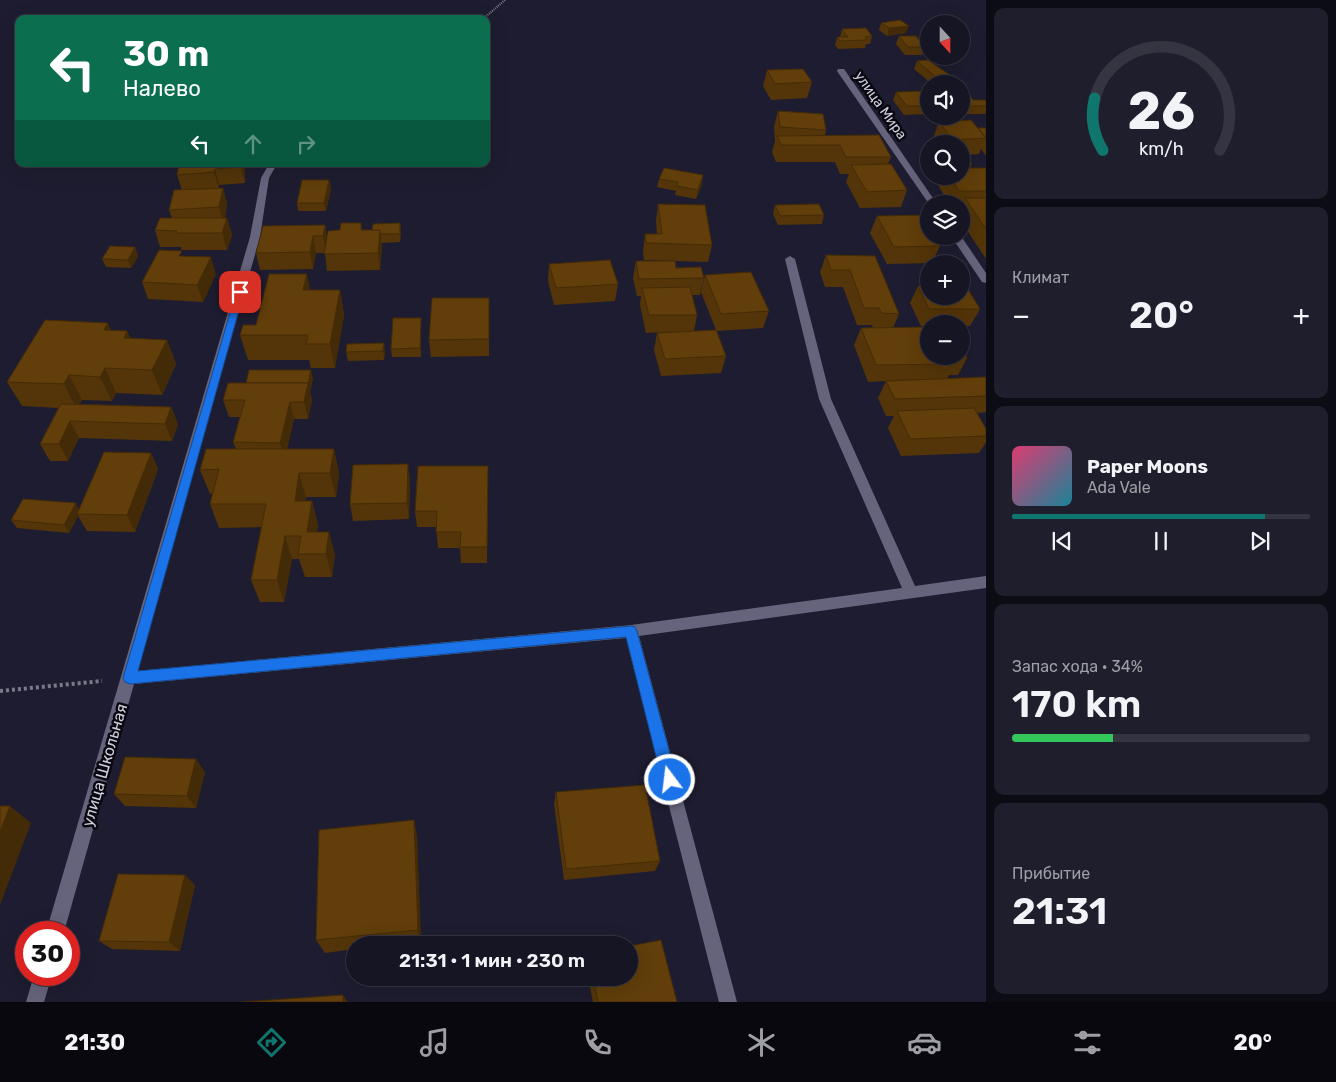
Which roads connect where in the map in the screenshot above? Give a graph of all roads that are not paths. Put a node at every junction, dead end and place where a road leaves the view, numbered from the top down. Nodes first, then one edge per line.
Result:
1 (841, 70) dead end
2 (271, 167) edge
3 (927, 195) edge
4 (962, 245) edge
5 (790, 259) dead end
6 (986, 280) edge
7 (986, 582) edge
8 (911, 592) junction
9 (631, 631) junction
10 (130, 678) junction
11 (58, 921) edge
12 (40, 986) edge
13 (35, 1002) edge
14 (728, 1002) edge

1 - 3 street, улица Мира
2 - 10 street, улица Школьная
4 - 6 street
5 - 8 street
7 - 8 street
8 - 9 street
9 - 10 street
9 - 14 street
10 - 11 street, улица Школьная
12 - 13 street

